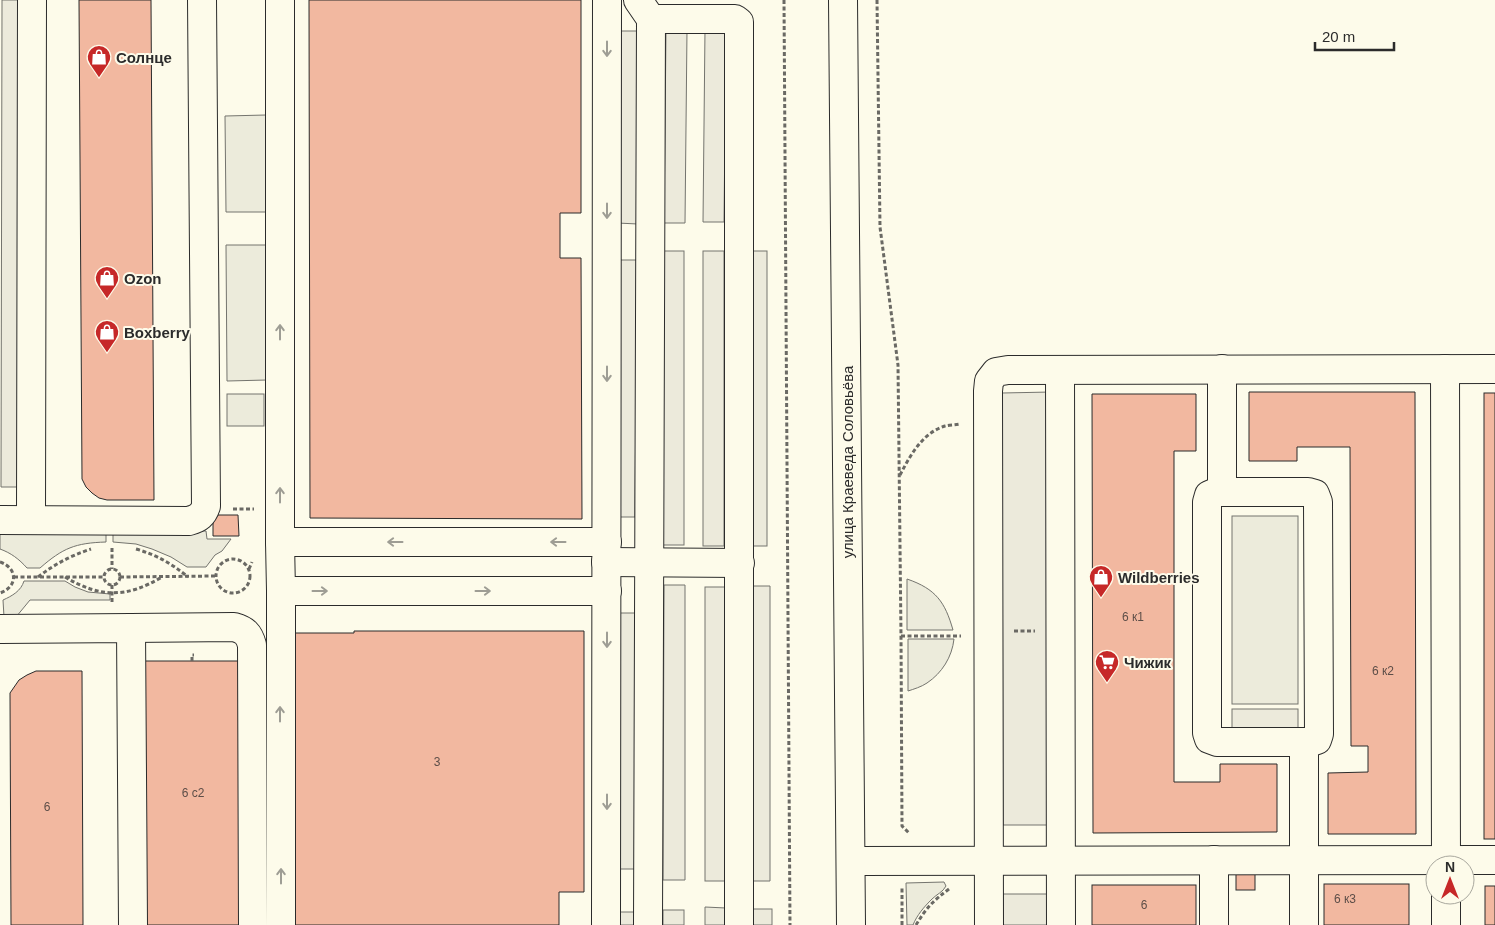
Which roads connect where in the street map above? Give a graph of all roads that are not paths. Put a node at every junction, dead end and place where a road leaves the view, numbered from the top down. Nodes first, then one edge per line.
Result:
1 (32, 0) edge
2 (202, 0) edge
3 (280, 0) edge
4 (607, 0) edge
5 (843, 0) edge
6 (645, 10) edge
7 (1222, 369) junction
8 (1445, 369) junction
9 (1495, 369) edge
10 (1060, 370) junction
11 (1222, 492) junction
12 (0, 520) edge
13 (31, 520) junction
14 (280, 542) junction
15 (606, 552) junction
16 (649, 562) junction
17 (740, 563) junction
18 (280, 591) junction
19 (607, 591) junction
20 (131, 628) junction
21 (0, 629) edge
22 (1304, 742) junction
23 (1446, 855) edge
24 (1214, 860) junction
25 (1304, 860) junction
26 (1495, 860) edge
27 (851, 861) junction
28 (989, 861) junction
29 (1061, 861) junction
30 (1475, 861) edge
31 (1425, 862) edge
32 (1446, 905) edge
33 (133, 925) edge
34 (253, 925) edge
35 (281, 925) edge
36 (606, 925) edge
37 (648, 925) edge
38 (739, 925) edge
39 (851, 925) edge
40 (989, 925) edge
41 (1062, 925) edge
42 (1214, 925) edge
43 (1304, 925) edge
44 (1446, 925) edge

1 - 13 main road
2 - 13 main road
14 -> 3 main road
4 -> 15 main road
5 - 27 main road, улица Краеведа Соловьёва
6 - 16 main road
6 - 17 main road
7 - 8 main road
7 - 10 main road
7 - 11 main road
8 - 9 main road
8 - 23 main road
10 - 28 main road
10 - 29 main road
11 - 22 main road
11 - 22 main road
12 - 13 main road
15 -> 14 main road
14 - 18 main road
15 - 16 main road
15 - 19 main road
16 - 17 main road
16 - 37 main road
17 - 38 main road
18 -> 19 main road
35 -> 18 main road
19 -> 36 main road
20 - 21 main road
20 - 33 main road
20 - 34 main road
22 - 25 main road
24 - 25 main road
24 - 29 main road
24 - 42 main road
25 - 31 main road
25 - 43 main road
26 - 30 main road
27 - 28 main road
27 - 39 main road, улица Краеведа Соловьёва
28 - 29 main road
28 - 40 main road
29 - 41 main road
32 - 44 main road

